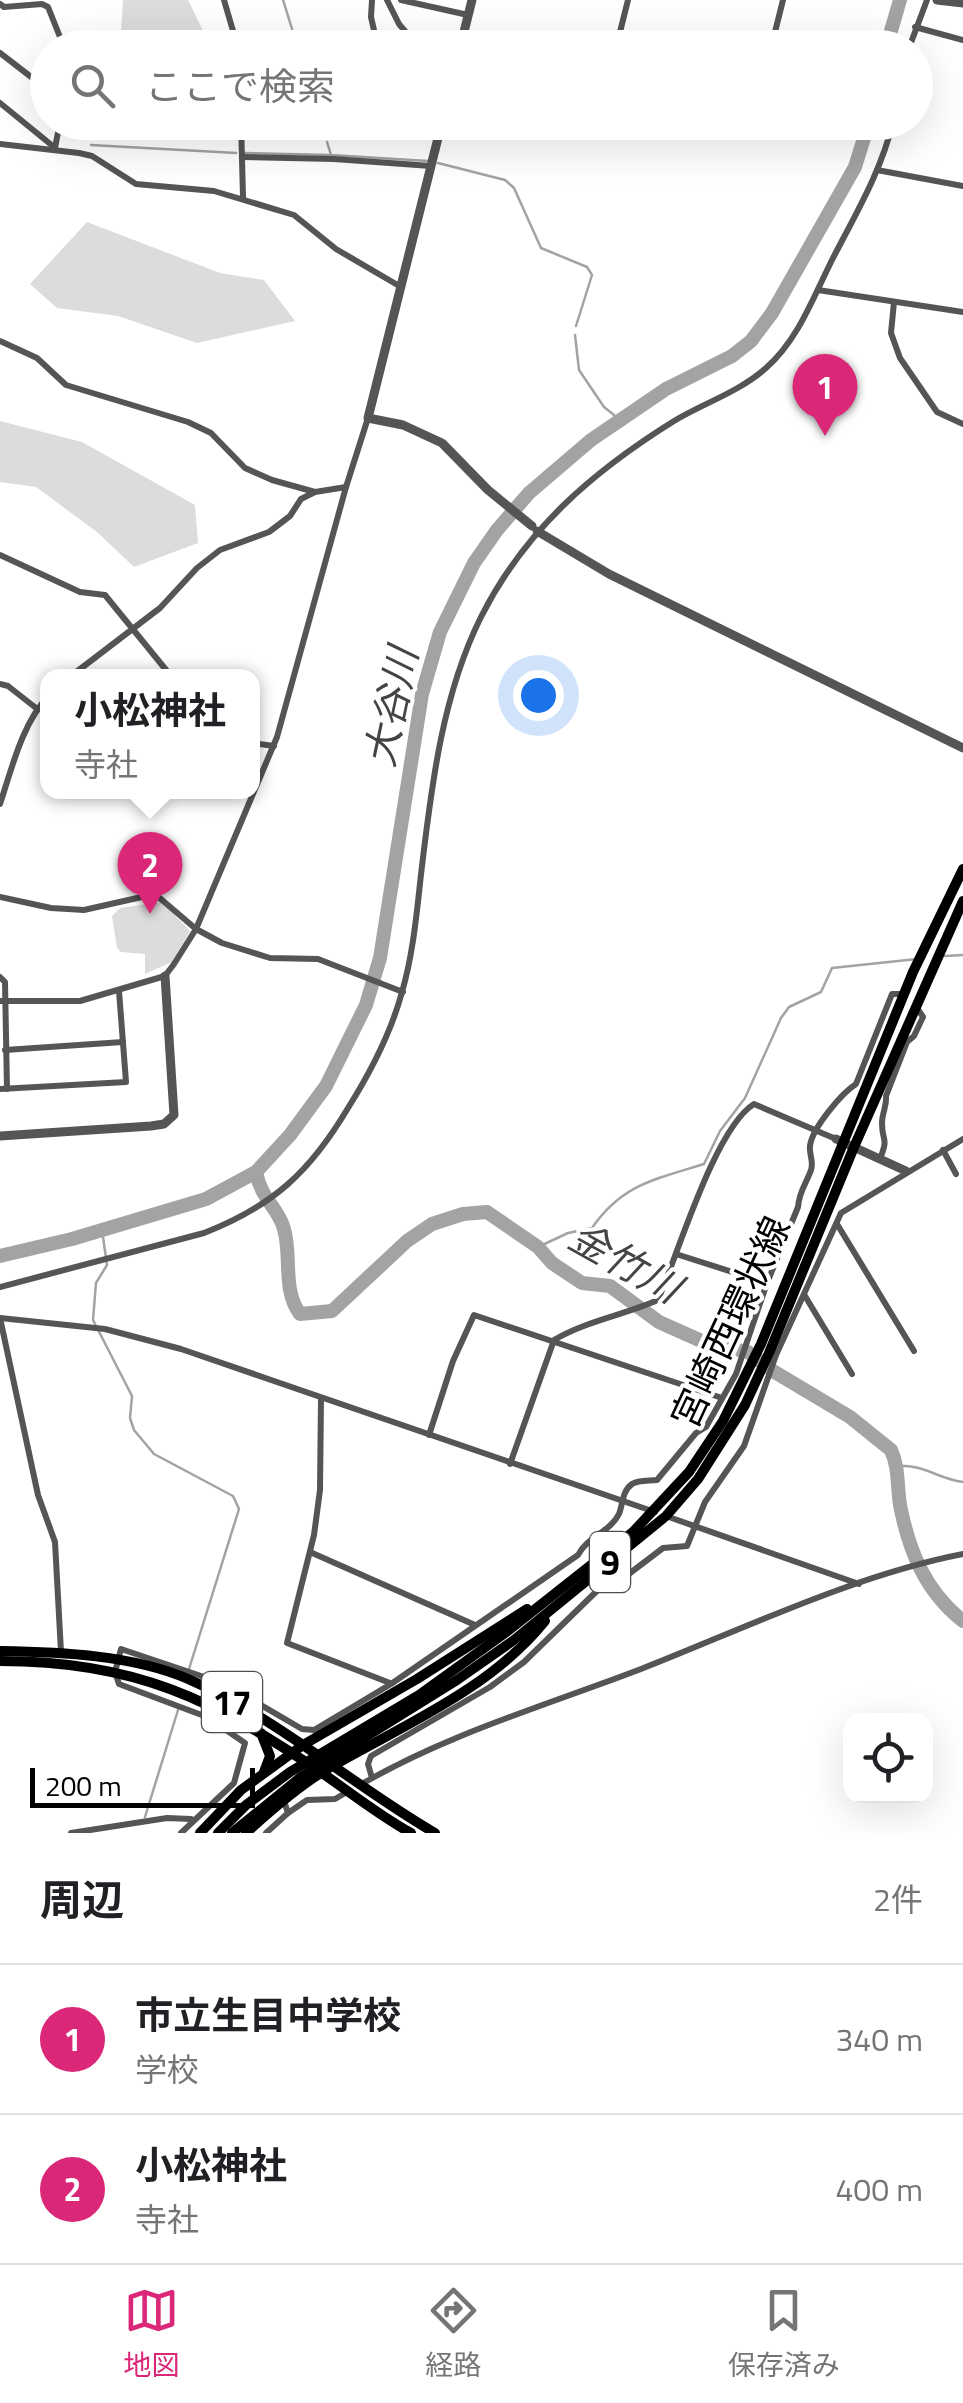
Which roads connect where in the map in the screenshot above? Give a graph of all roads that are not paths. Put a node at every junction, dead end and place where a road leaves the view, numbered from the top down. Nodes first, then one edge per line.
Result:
1 (224, 0) edge
2 (372, 0) edge
3 (387, 0) edge
4 (401, 0) edge
5 (472, 0) edge
6 (628, 0) edge
7 (783, 0) edge
8 (927, 0) edge
9 (937, 0) edge
10 (963, 3) edge
11 (0, 4) edge
12 (468, 14) junction
13 (915, 27) junction
14 (57, 30) edge
15 (235, 30) edge
16 (374, 30) edge
17 (403, 30) edge
18 (464, 30) edge
19 (620, 30) edge
20 (776, 30) edge
21 (914, 30) edge
22 (926, 30) edge
23 (933, 32) edge
24 (963, 40) edge
25 (0, 53) edge
26 (30, 76) edge
27 (0, 103) edge
28 (30, 128) edge
29 (44, 140) edge
30 (56, 140) edge
31 (242, 140) edge
32 (438, 140) edge
33 (887, 140) edge
34 (0, 144) edge
35 (54, 148) junction
36 (242, 157) junction
37 (431, 166) junction
38 (877, 170) junction
39 (963, 186) edge
40 (243, 197) junction
41 (401, 287) junction
42 (818, 290) junction
43 (894, 302) junction
44 (963, 312) edge
45 (0, 340) edge
46 (368, 418) junction
47 (963, 424) edge
48 (346, 487) junction
49 (315, 492) junction
50 (534, 528) junction
51 (0, 555) edge
52 (132, 629) junction
53 (79, 669) edge
54 (165, 669) edge
55 (0, 684) edge
56 (40, 704) edge
57 (36, 708) junction
58 (260, 744) edge
59 (274, 746) junction
60 (963, 748) edge
61 (260, 779) edge
62 (2, 791) edge
63 (251, 799) edge
64 (0, 804) edge
65 (963, 869) edge
66 (0, 898) edge
67 (963, 901) edge
68 (196, 929) junction
69 (165, 976) junction
70 (0, 977) edge
71 (119, 991) junction
72 (401, 991) junction
73 (904, 995) junction
74 (3, 1001) edge
75 (916, 1007) junction
76 (122, 1042) junction
77 (5, 1050) junction
78 (3, 1089) edge
79 (817, 1131) junction
80 (0, 1136) edge
81 (963, 1139) edge
82 (844, 1143) junction
83 (944, 1150) junction
84 (880, 1159) junction
85 (906, 1171) junction
86 (956, 1174) dead end
87 (837, 1223) junction
88 (676, 1254) junction
89 (767, 1283) junction
90 (0, 1287) edge
91 (804, 1294) junction
92 (0, 1318) edge
93 (554, 1340) junction
94 (764, 1349) junction
95 (914, 1350) dead end
96 (852, 1374) dead end
97 (750, 1381) junction
98 (320, 1398) junction
99 (722, 1398) junction
100 (430, 1435) junction
101 (510, 1464) junction
102 (622, 1500) junction
103 (660, 1514) junction
104 (695, 1525) junction
105 (310, 1552) junction
106 (963, 1554) edge
107 (858, 1584) junction
108 (556, 1600) junction
109 (474, 1625) junction
110 (0, 1650) edge
111 (61, 1652) junction
112 (0, 1661) edge
113 (117, 1666) junction
114 (391, 1684) junction
115 (421, 1698) junction
116 (252, 1720) junction
117 (260, 1733) junction
118 (303, 1746) junction
119 (366, 1747) junction
120 (292, 1754) junction
121 (333, 1766) junction
122 (322, 1773) junction
123 (260, 1777) junction
124 (372, 1778) junction
125 (354, 1786) junction
126 (286, 1807) junction
127 (193, 1819) junction
128 (71, 1833) edge
129 (181, 1833) edge
130 (200, 1833) edge
131 (218, 1833) edge
132 (232, 1833) edge
133 (246, 1833) edge
134 (266, 1833) edge
135 (412, 1833) edge
136 (435, 1833) edge

1 - 15 street
2 - 16 street
3 - 17 street
4 - 12 street
5 - 12 street
6 - 19 street
7 - 20 street
8 - 13 street
9 - 10 street
11 - 14 street
12 - 18 street
13 - 21 street
13 - 22 street
23 - 24 street
25 - 26 street
27 - 28 street
29 - 35 street
30 - 35 street
31 - 36 street
32 - 37 street
33 - 38 street
34 - 35 street
35 - 40 street
36 - 37 street
36 - 40 street
37 - 41 street
38 - 39 street
38 - 42 street
40 - 41 street
41 - 46 street
42 - 43 street
42 - 50 street
43 - 44 street
43 - 47 street
45 - 49 street
46 - 48 street
46 - 50 street
48 - 49 street
48 - 59 street
49 - 52 street
50 - 60 street
50 - 72 street
51 - 52 street
52 - 53 street
52 - 54 street
55 - 57 street
56 - 57 street
57 - 62 street
58 - 59 street
59 - 61 street
62 - 64 street
63 - 68 street
65 - 73 main road, 宮崎西環状線 / 9
66 - 68 street
67 - 75 main road, 宮崎西環状線 / 9
68 - 69 street
68 - 72 street
69 - 71 street
69 - 80 street
70 - 74 street
71 - 74 street
71 - 76 street
72 - 90 street
73 - 79 street
73 - 82 main road, 宮崎西環状線 / 9
74 - 77 street
75 - 82 main road, 宮崎西環状線 / 9
75 - 84 street
76 - 77 street
76 - 78 street
77 - 78 street
79 - 82 street
79 - 88 street
79 - 89 street
81 - 83 street
82 - 84 street
82 - 94 main road, 宮崎西環状線 / 9
83 - 85 street
83 - 86 street
84 - 85 street
85 - 87 street
87 - 91 street
87 - 95 street
88 - 89 street
88 - 93 street
89 - 94 street
91 - 94 street
91 - 96 street
92 - 98 street
92 - 111 street
93 - 99 street
93 - 100 street
93 - 101 street
94 - 97 main road, 宮崎西環状線 / 9
94 - 97 street
97 - 99 street
97 - 103 main road, 宮崎西環状線 / 9
97 - 104 street
98 - 100 street
98 - 105 street
99 - 102 street
100 - 101 street
101 - 102 street
102 - 103 street
102 - 109 street
103 - 104 street
103 - 108 main road, 宮崎西環状線 / 9
104 - 107 street
104 - 124 street
105 - 109 street
105 - 114 street
106 - 107 street
107 - 124 street
108 - 115 main road, 宮崎西環状線 / 9
108 - 118 main road
108 - 119 main road
109 - 114 street
110 - 111 main road, 17
111 - 113 main road, 17
112 - 113 main road, 17
113 - 114 street
113 - 116 main road, 17
113 - 127 street
115 - 131 main road, 宮崎西環状線 / 9
115 - 132 main road, 宮崎西環状線 / 9
116 - 117 main road, 17
116 - 118 main road, 17
117 - 120 main road, 17
117 - 123 main road
118 - 120 main road
118 - 121 main road, 17
119 - 121 main road
119 - 125 main road
120 - 122 main road, 17
120 - 123 main road
121 - 122 main road
121 - 125 main road, 17
122 - 125 main road, 17
122 - 126 main road
123 - 130 main road
124 - 125 street
125 - 126 street
125 - 135 main road, 17
125 - 136 main road, 17
126 - 133 main road
126 - 134 street
127 - 128 street
127 - 129 street

